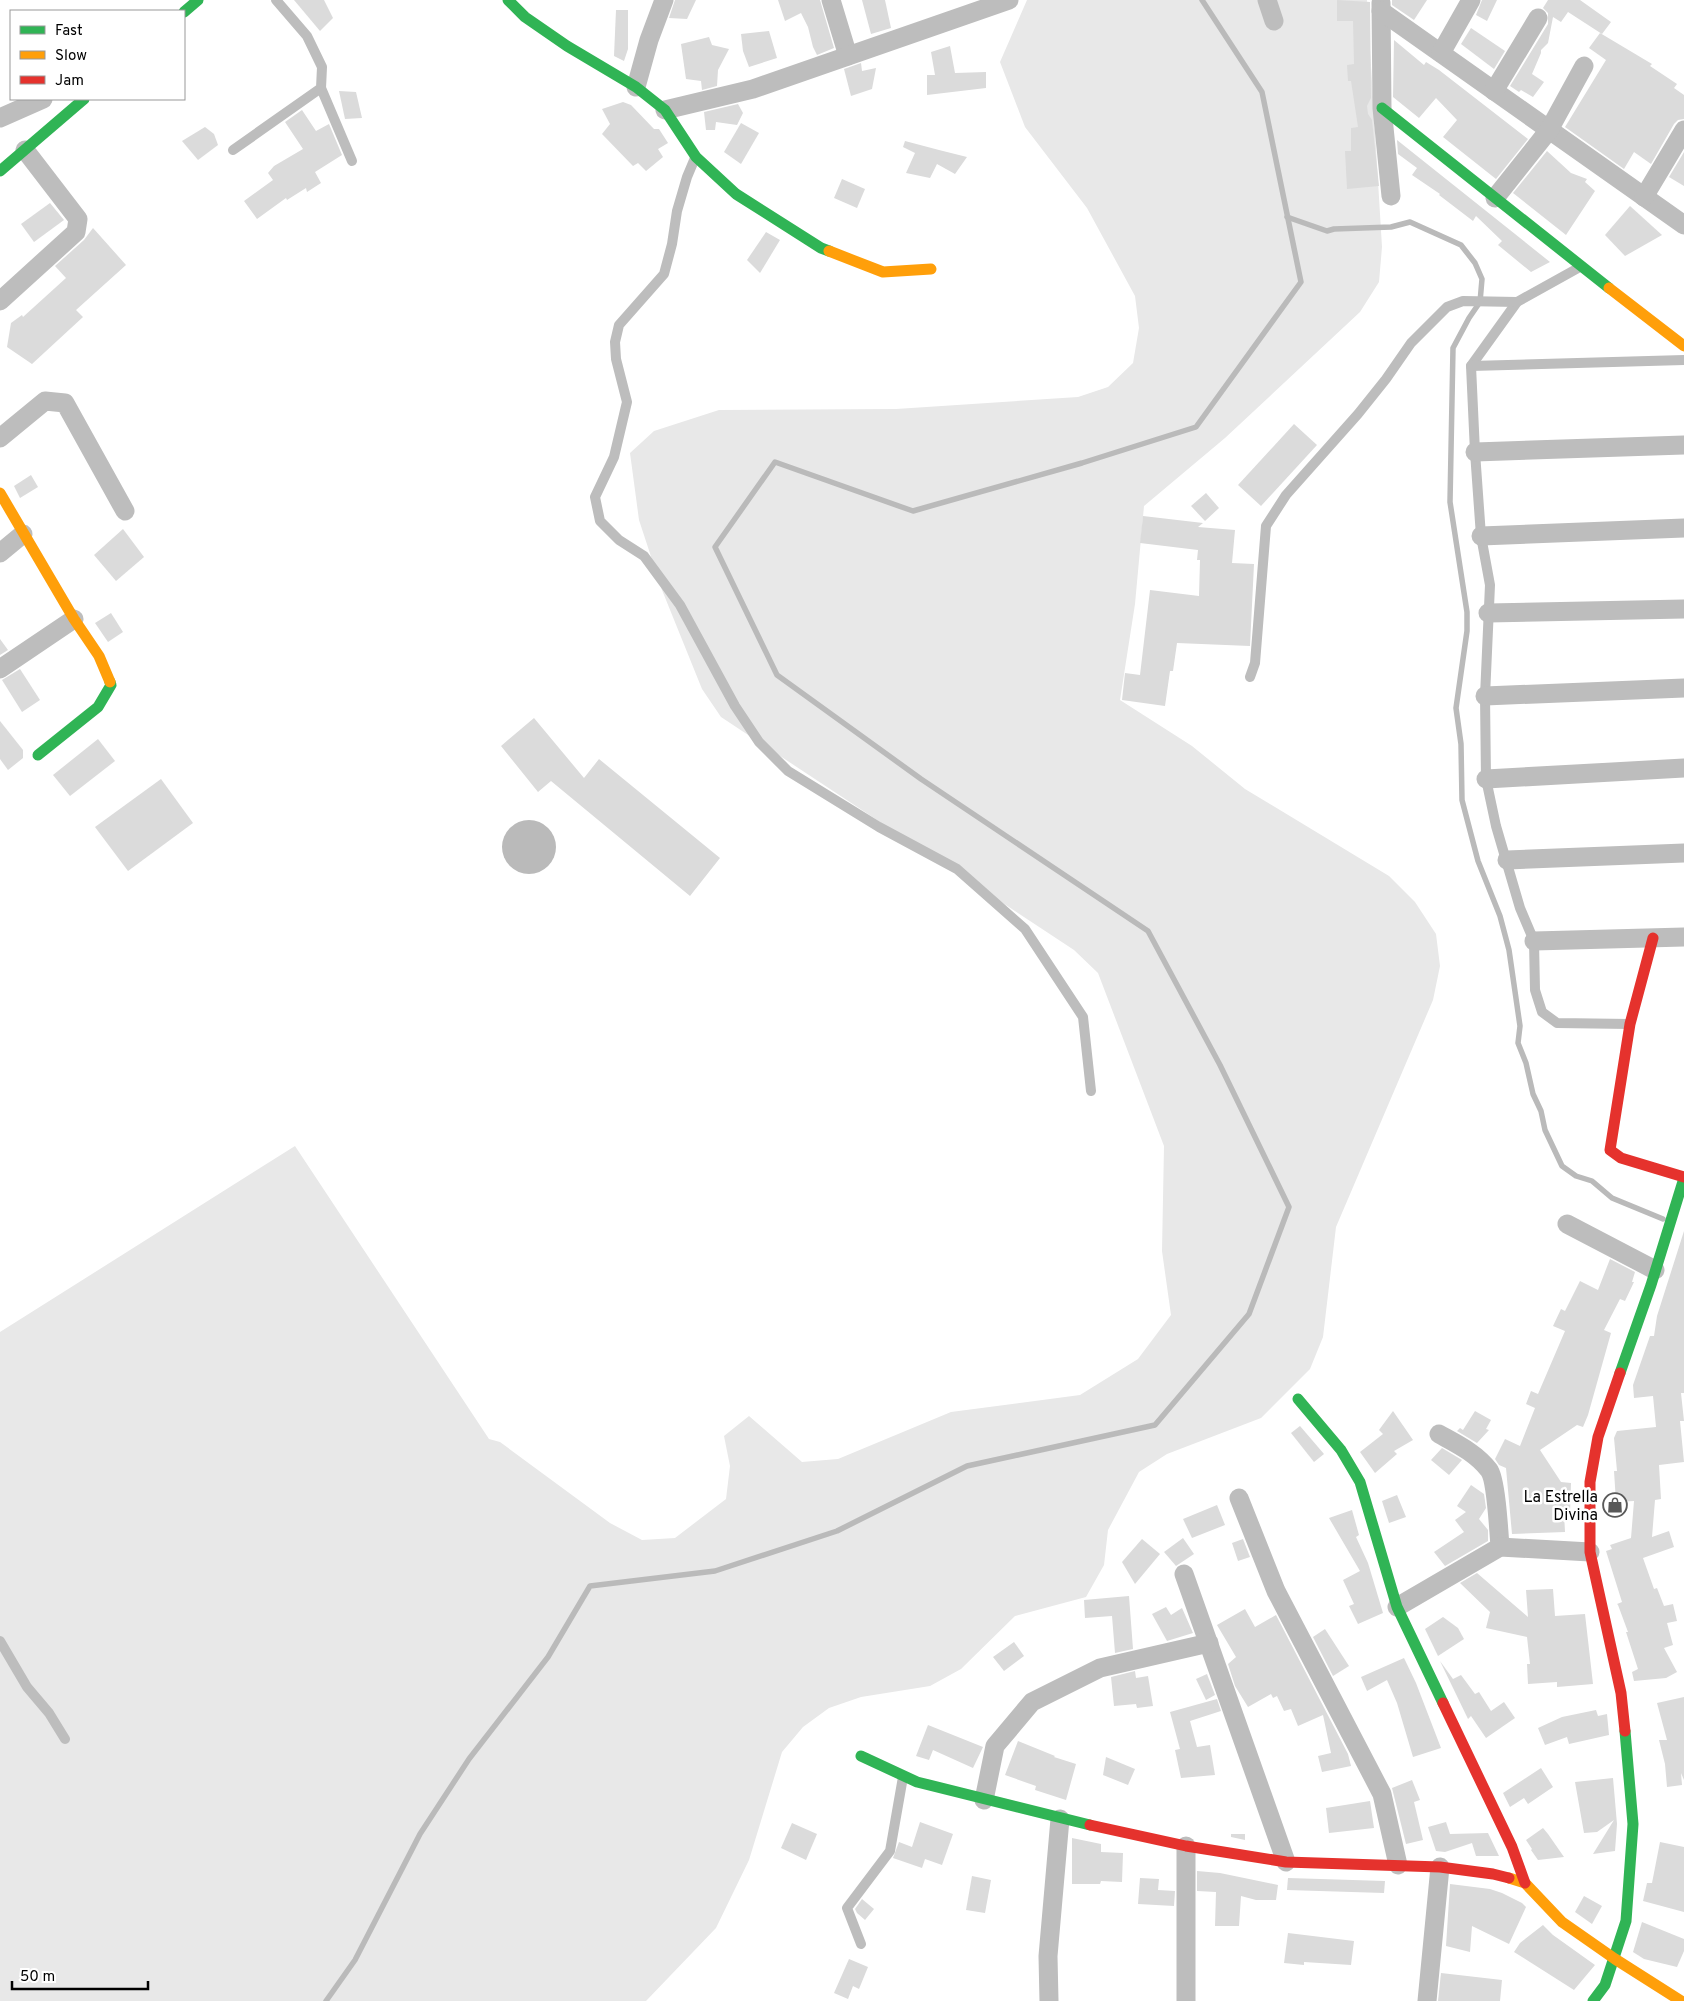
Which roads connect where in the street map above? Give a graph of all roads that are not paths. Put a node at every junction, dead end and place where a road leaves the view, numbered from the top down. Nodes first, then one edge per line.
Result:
1 (198, 0) edge
2 (276, 0) edge
3 (508, 0) edge
4 (664, 0) edge
5 (831, 0) edge
6 (1009, 0) edge
7 (1267, 0) edge
8 (1471, 0) edge
9 (1381, 3) edge
10 (185, 11) edge
11 (1538, 18) dead end
12 (1274, 20) dead end
13 (1440, 53) junction
14 (848, 56) junction
15 (1584, 66) dead end
16 (636, 87) junction
17 (321, 88) junction
18 (1494, 91) junction
19 (41, 100) edge
20 (83, 100) edge
21 (1382, 108) junction
22 (665, 110) junction
23 (0, 118) edge
24 (1549, 130) junction
25 (1684, 130) edge
26 (25, 150) junction
27 (233, 150) dead end
28 (696, 157) junction
29 (352, 161) dead end
30 (0, 171) edge
31 (1391, 196) dead end
32 (1644, 197) junction
33 (1495, 198) junction
34 (1684, 225) edge
35 (1581, 267) junction
36 (931, 269) dead end
37 (0, 301) edge
38 (1517, 302) junction
39 (1684, 346) edge
40 (1684, 360) edge
41 (1471, 366) junction
42 (0, 438) edge
43 (1684, 445) edge
44 (1474, 452) junction
45 (0, 493) edge
46 (125, 511) dead end
47 (1684, 528) edge
48 (22, 534) junction
49 (1481, 536) junction
50 (0, 553) edge
51 (1684, 609) edge
52 (1488, 613) junction
53 (74, 619) junction
54 (0, 668) edge
55 (1250, 677) dead end
56 (1684, 688) edge
57 (1485, 696) junction
58 (38, 755) dead end
59 (1684, 768) edge
60 (1486, 779) junction
61 (1684, 853) edge
62 (1507, 860) junction
63 (1684, 937) edge
64 (1653, 938) junction
65 (1534, 941) junction
66 (1630, 1024) junction
67 (1091, 1091) dead end
68 (1684, 1177) edge
69 (1567, 1224) dead end
70 (1655, 1270) junction
71 (1298, 1399) dead end
72 (1438, 1434) dead end
73 (1239, 1498) dead end
74 (1500, 1547) junction
75 (1590, 1552) junction
76 (1184, 1574) dead end
77 (1397, 1607) junction
78 (0, 1641) edge
79 (1209, 1643) junction
80 (65, 1739) dead end
81 (862, 1756) dead end
82 (904, 1776) junction
83 (984, 1800) junction
84 (1060, 1819) junction
85 (1186, 1846) junction
86 (1286, 1862) junction
87 (1398, 1865) junction
88 (1440, 1867) junction
89 (1525, 1883) junction
90 (861, 1944) dead end
91 (1615, 1959) junction
92 (1049, 2001) edge
93 (1186, 2001) edge
94 (1427, 2001) edge
95 (1593, 2001) edge
96 (1681, 2001) edge

1 - 10 main road
2 - 17 lane
3 - 16 main road
4 - 16 street
5 - 14 street
6 - 14 street
7 - 12 street
8 - 13 street
9 - 13 street
9 - 21 street
11 - 18 street
13 - 18 street
14 - 22 street
15 - 24 street
16 - 22 main road
17 - 27 lane
17 - 29 lane
18 - 24 street
19 - 23 street
20 - 26 main road
21 - 31 street
21 - 33 main road
22 - 28 main road
24 - 32 street
24 - 33 street
25 - 32 street
26 - 30 main road
26 - 37 street
28 - 36 main road
28 - 67 lane
32 - 34 street
33 - 35 main road
35 - 38 lane
35 - 39 main road
38 - 41 lane
38 - 55 lane
40 - 41 lane
41 - 44 lane
42 - 46 street
43 - 44 street
44 - 49 lane
45 - 48 main road
47 - 49 street
48 - 50 street
48 - 53 main road
49 - 52 lane
51 - 52 street
52 - 57 lane
53 - 54 street
53 - 58 main road
56 - 57 street
57 - 60 lane
59 - 60 street
60 - 62 lane
61 - 62 street
62 - 65 lane
63 - 64 street
64 - 65 street
64 - 66 main road
65 - 66 lane
66 - 68 main road
68 - 70 main road
69 - 70 street
70 - 75 main road
71 - 77 main road
72 - 74 street
73 - 87 street
74 - 75 street
74 - 77 street
75 - 91 main road
76 - 79 street
77 - 89 main road
78 - 80 lane
79 - 83 street
79 - 86 street
81 - 82 main road
82 - 83 main road
82 - 90 lane
83 - 84 main road
84 - 85 main road
84 - 92 street
85 - 86 main road
85 - 93 street
86 - 87 main road
87 - 88 main road
88 - 89 main road
88 - 94 street
89 - 91 main road
91 - 95 main road
91 - 96 main road

